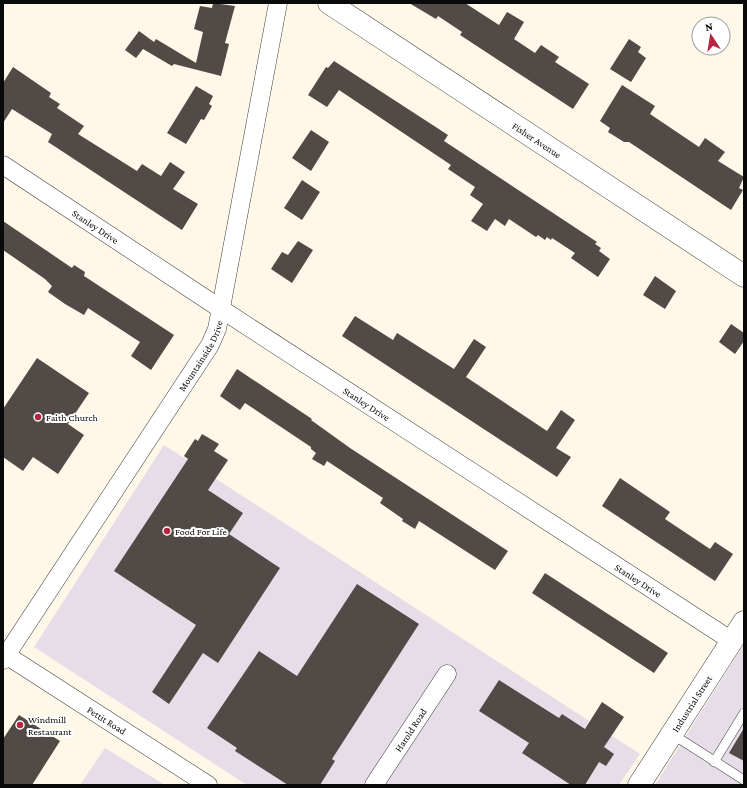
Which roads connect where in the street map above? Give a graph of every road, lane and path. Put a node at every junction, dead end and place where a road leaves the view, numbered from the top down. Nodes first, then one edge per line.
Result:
1 (278, 3) edge
2 (329, 3) edge
3 (3, 165) edge
4 (744, 276) edge
5 (221, 308) junction
6 (744, 622) edge
7 (735, 643) junction
8 (4, 658) edge
9 (447, 674) dead end
10 (744, 713) edge
11 (672, 734) junction
12 (714, 762) junction
13 (744, 780) edge
14 (208, 785) edge
15 (374, 785) edge
16 (639, 785) edge

1 - 5 street, Mountainside Drive
2 - 4 street, Fisher Avenue
3 - 5 street, Stanley Drive
5 - 7 street, Stanley Drive
5 - 8 street, Mountainside Drive
6 - 7 street, Industrial Street
7 - 11 street, Industrial Street
8 - 14 street, Pettit Road
9 - 15 street, Harold Road
10 - 12 lane
11 - 12 lane
11 - 16 street, Industrial Street
12 - 13 lane

